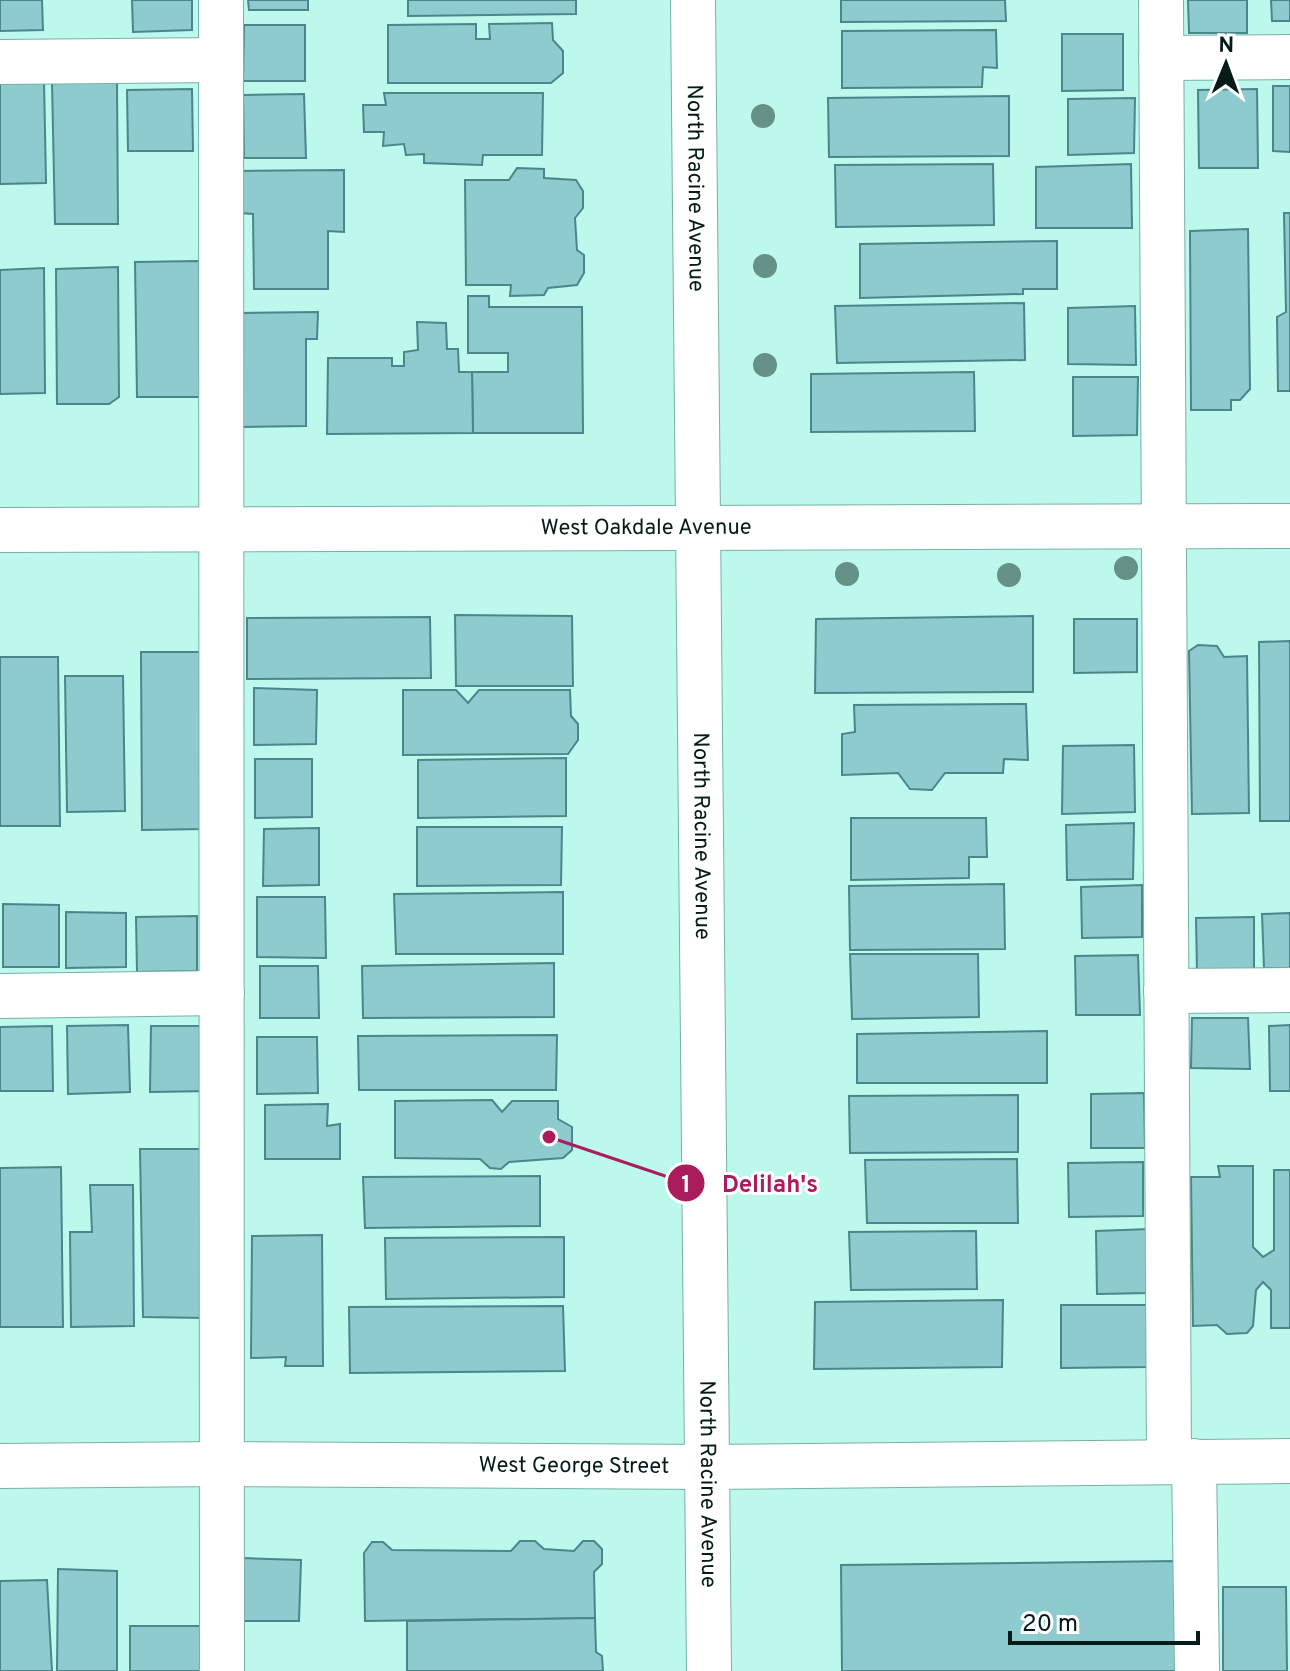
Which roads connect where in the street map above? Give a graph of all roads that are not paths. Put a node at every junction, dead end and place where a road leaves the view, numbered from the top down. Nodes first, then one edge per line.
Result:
1 (221, 0) edge
2 (693, 0) edge
3 (1161, 0) edge
4 (1290, 57) edge
5 (1161, 58) junction
6 (221, 60) junction
7 (0, 62) edge
8 (1290, 526) edge
9 (1164, 527) junction
10 (698, 528) junction
11 (222, 529) junction
12 (0, 530) edge
13 (1290, 990) edge
14 (1166, 991) junction
15 (222, 993) junction
16 (0, 996) edge
17 (1290, 1461) edge
18 (1181, 1462) junction
19 (222, 1464) junction
20 (0, 1466) edge
21 (707, 1467) junction
22 (222, 1671) edge
23 (709, 1671) edge
24 (1197, 1671) edge

1 - 6 street
2 - 10 street, North Racine Avenue
3 - 5 street
4 - 5 street
5 - 9 street
6 - 7 street
6 - 11 street
8 - 9 street, West Oakdale Avenue
9 - 10 street, West Oakdale Avenue
9 - 14 street
10 - 11 street, West Oakdale Avenue
10 - 21 street, North Racine Avenue
11 - 12 street, West Oakdale Avenue
11 - 15 street
13 - 14 street
14 - 18 street
15 - 16 street
15 - 19 street
17 - 18 street, West George Street
18 - 21 street, West George Street
18 - 24 street
19 - 20 street, West George Street
19 - 21 street, West George Street
19 - 22 street
21 - 23 street, North Racine Avenue

